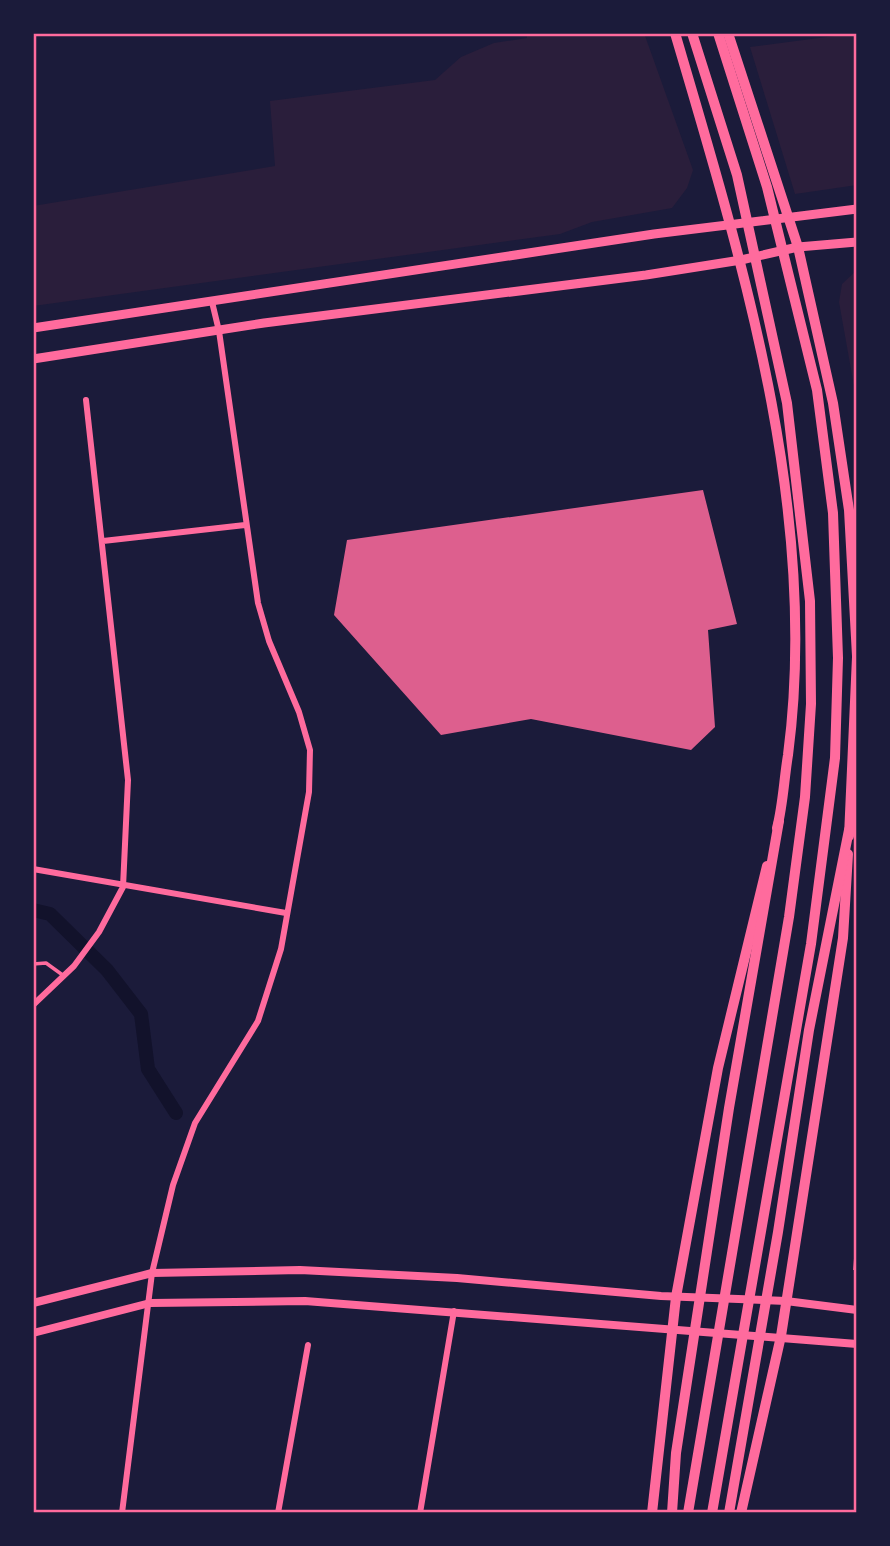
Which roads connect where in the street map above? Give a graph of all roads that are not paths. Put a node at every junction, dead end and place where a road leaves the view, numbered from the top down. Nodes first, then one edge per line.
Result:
1 (675, 33) edge
2 (692, 33) edge
3 (718, 33) edge
4 (728, 33) edge
5 (857, 209) edge
6 (789, 217) junction
7 (731, 225) junction
8 (857, 242) edge
9 (798, 247) junction
10 (741, 260) junction
11 (212, 302) junction
12 (33, 328) edge
13 (219, 331) junction
14 (33, 359) edge
15 (86, 400) dead end
16 (245, 525) junction
17 (103, 541) junction
18 (857, 657) edge
19 (779, 821) junction
20 (849, 830) junction
21 (33, 869) edge
22 (123, 887) junction
23 (286, 913) junction
24 (33, 964) edge
25 (65, 976) junction
26 (33, 1005) edge
27 (152, 1273) junction
28 (676, 1297) junction
29 (786, 1301) junction
30 (33, 1303) edge
31 (150, 1303) junction
32 (857, 1310) edge
33 (454, 1311) junction
34 (672, 1331) junction
35 (33, 1333) edge
36 (781, 1336) junction
37 (857, 1344) edge
38 (308, 1345) dead end
39 (122, 1513) edge
40 (278, 1513) edge
41 (421, 1513) edge
42 (652, 1513) edge
43 (672, 1513) edge
44 (688, 1513) edge
45 (712, 1513) edge
46 (729, 1513) edge
47 (741, 1513) edge

1 - 7 main road
2 - 44 highway
3 - 45 highway
4 - 6 main road
5 - 6 main road
6 - 7 main road
6 - 9 main road
7 - 10 main road
7 - 11 main road
8 - 9 main road
9 - 10 main road
9 - 18 main road
10 - 13 main road
10 - 19 main road
11 - 12 main road
11 - 13 street
13 - 14 main road
13 - 16 street
15 - 17 street
16 - 17 street
16 - 23 street
17 - 22 street
18 - 20 main road
19 - 28 main road
19 - 43 highway
20 - 29 main road
20 - 46 highway
21 - 22 street
22 - 23 street
22 - 25 street
23 - 27 street
24 - 25 lane
25 - 26 street
27 - 28 street
27 - 30 street
27 - 31 street
28 - 29 street
28 - 34 main road
29 - 32 street
29 - 36 main road
31 - 33 street
31 - 35 street
31 - 39 street
33 - 34 street
33 - 41 street
34 - 36 street
34 - 42 main road
36 - 37 street
36 - 47 main road
38 - 40 street

